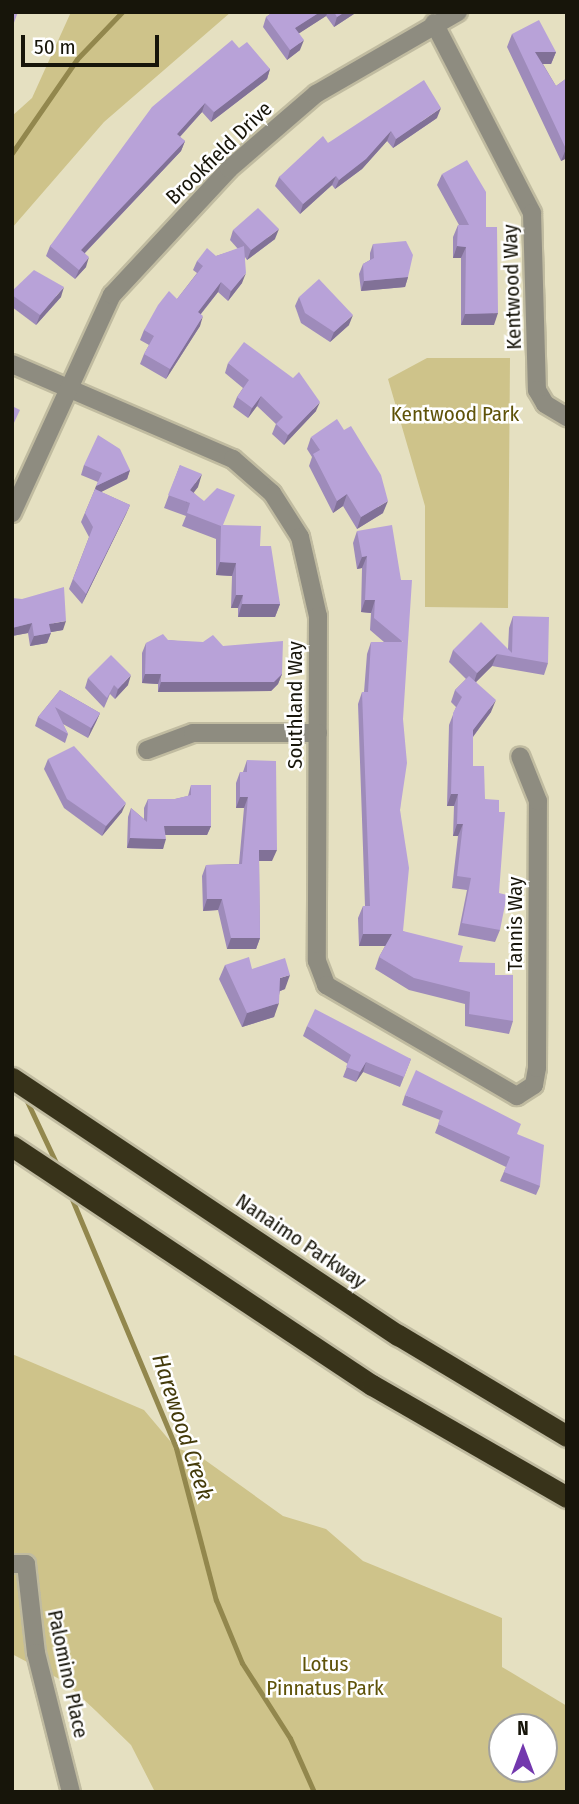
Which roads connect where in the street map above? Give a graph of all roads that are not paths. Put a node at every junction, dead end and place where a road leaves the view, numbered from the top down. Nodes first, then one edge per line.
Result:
1 (458, 12) edge
2 (433, 23) junction
3 (12, 364) edge
4 (72, 387) junction
5 (567, 417) edge
6 (12, 513) edge
7 (318, 733) junction
8 (147, 750) dead end
9 (520, 756) dead end
10 (12, 1078) edge
11 (527, 1093) joint
12 (12, 1146) edge
13 (567, 1436) edge
14 (567, 1497) edge
15 (19, 1564) edge
16 (71, 1792) edge

1 - 2 street, Brookfield Drive
2 - 4 street, Brookfield Drive
2 - 5 street, Kentwood Way
3 - 4 street, Southland Way
4 - 6 street, Brookfield Drive
4 - 7 street, Southland Way
7 - 8 street
7 - 11 street, Southland Way
9 - 11 street, Tannis Way
10 - 13 highway, Nanaimo Parkway
12 - 14 highway
15 - 16 street, Palomino Place

